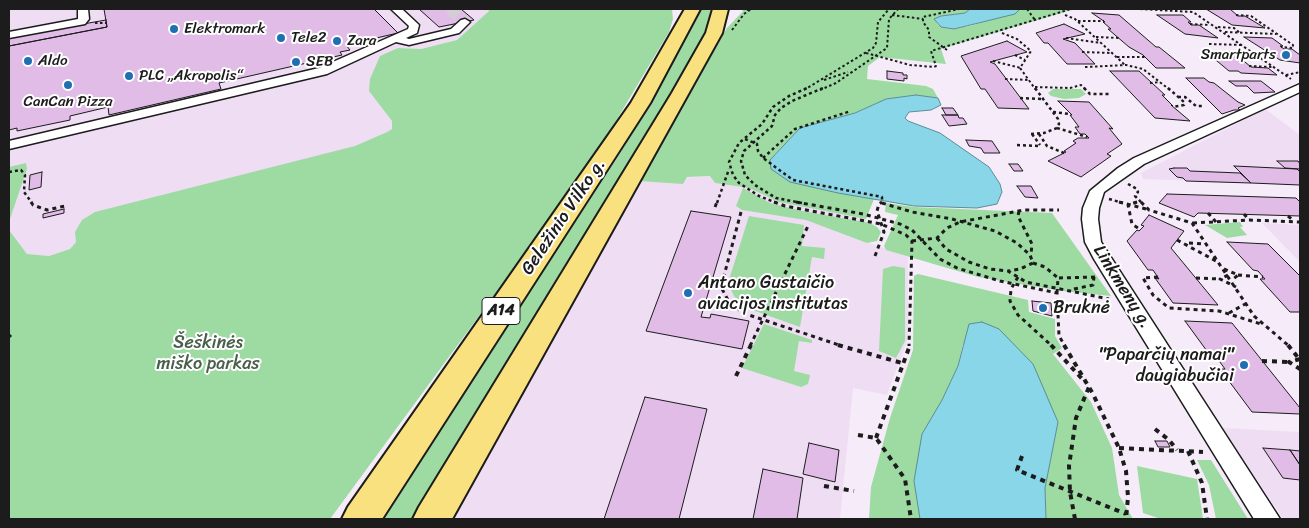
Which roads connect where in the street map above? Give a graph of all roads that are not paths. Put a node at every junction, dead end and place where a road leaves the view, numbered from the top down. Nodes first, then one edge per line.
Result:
1 (84, 9) edge
2 (396, 9) edge
3 (677, 9) edge
4 (692, 9) edge
5 (732, 10) edge
6 (465, 22) dead end
7 (9, 35) edge
8 (678, 35) junction
9 (397, 40) junction
10 (1296, 84) edge
11 (9, 145) edge
12 (361, 519) edge
13 (432, 519) edge
14 (1268, 519) edge

1 - 7 street
2 - 9 street
3 - 8 highway
4 - 8 highway, Geležinio Vilko g. / A14
5 - 13 highway, Geležinio Vilko g. / A14
6 - 9 street
8 - 12 highway, Geležinio Vilko g. / A14
9 - 11 street
10 - 14 street, Linkmenų g.

